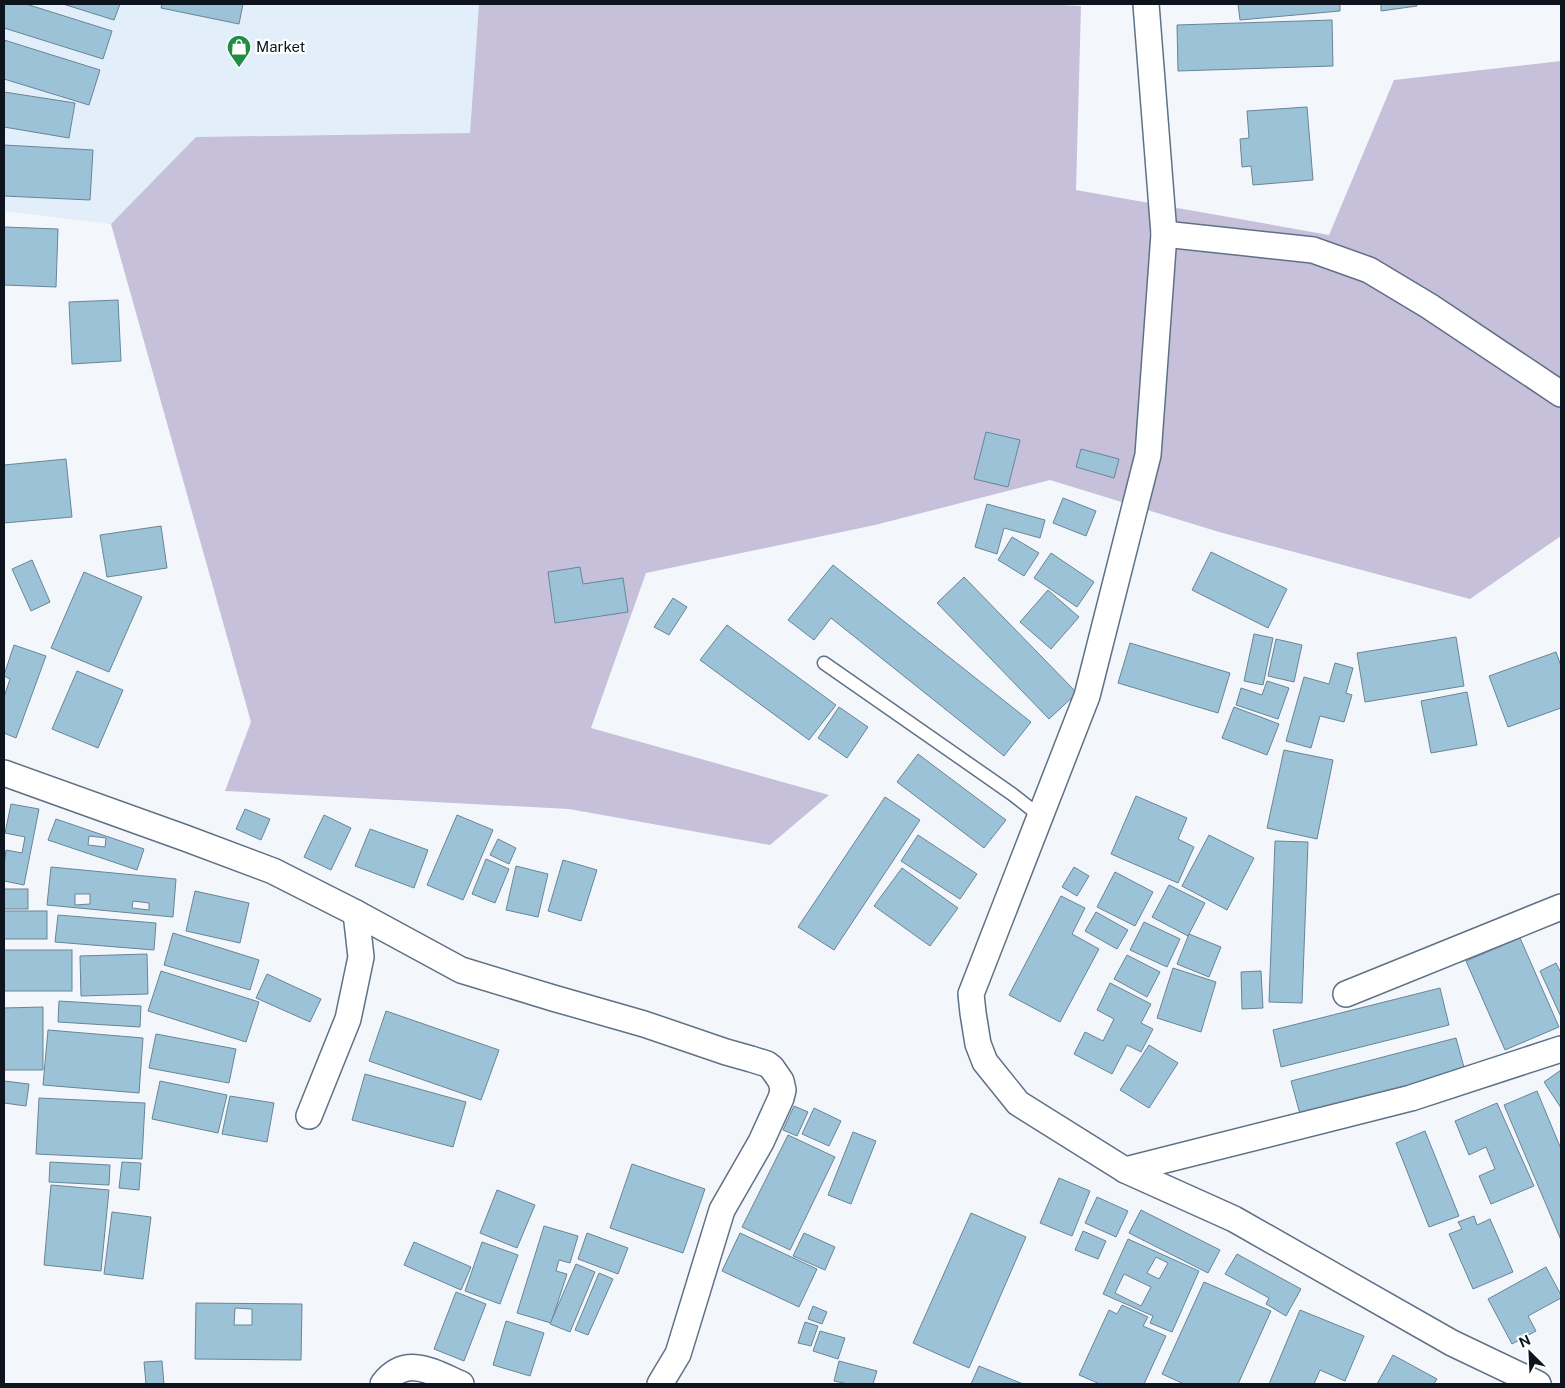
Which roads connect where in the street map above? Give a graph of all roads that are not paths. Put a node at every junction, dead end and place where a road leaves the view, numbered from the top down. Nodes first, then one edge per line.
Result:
1 (1146, 4) edge
2 (1164, 234) junction
3 (1561, 394) edge
4 (824, 663) dead end
5 (4, 773) edge
6 (1040, 816) junction
7 (1561, 907) edge
8 (356, 913) junction
9 (1346, 994) dead end
10 (1561, 1049) edge
11 (309, 1116) dead end
12 (1126, 1170) junction
13 (383, 1384) edge
14 (461, 1384) edge
15 (660, 1384) edge
16 (1538, 1384) edge

1 - 2 street
2 - 3 street
2 - 6 street
4 - 6 lane
5 - 8 street
6 - 12 street
7 - 9 street
8 - 11 street
8 - 15 street
10 - 12 street
12 - 16 street
13 - 14 street

